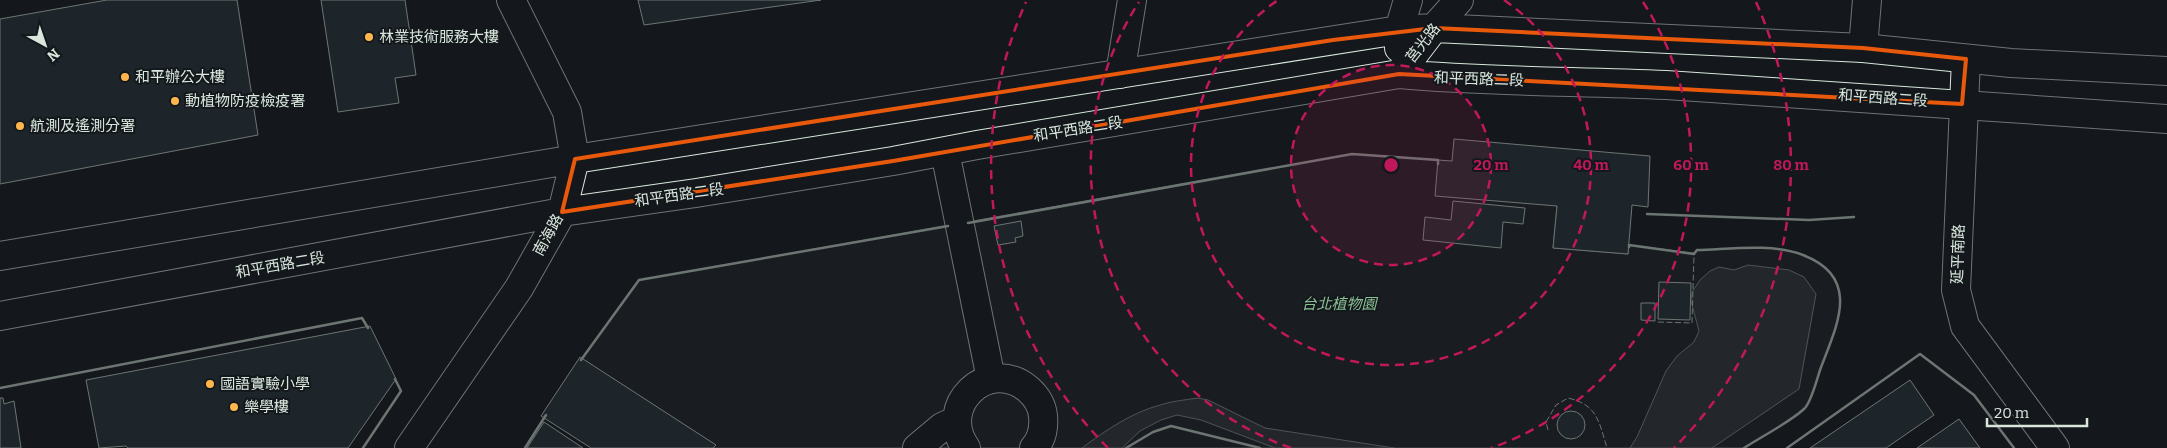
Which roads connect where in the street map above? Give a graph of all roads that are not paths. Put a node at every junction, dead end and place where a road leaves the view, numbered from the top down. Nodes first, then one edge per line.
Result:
1 (511, 0) edge
2 (1132, 0) edge
3 (1408, 0) edge
4 (1459, 0) edge
5 (1867, 0) edge
6 (1434, 28) junction
7 (1399, 30) junction
8 (1863, 48) junction
9 (1966, 59) junction
10 (2167, 71) edge
11 (1120, 74) junction
12 (1399, 74) junction
13 (1962, 104) junction
14 (2167, 119) edge
15 (945, 152) junction
16 (575, 159) junction
17 (562, 212) junction
18 (0, 256) edge
19 (0, 316) edge
20 (991, 379) junction
21 (957, 420) junction
22 (409, 448) edge
23 (917, 448) edge
24 (966, 448) edge
25 (1034, 448) edge
26 (2054, 448) edge

1 - 16 main road, 南海路
2 - 11 main road
3 - 7 main road, 莒光路
4 - 6 main road, 莒光路
5 - 8 main road
6 - 7 main road
6 - 8 main road
6 - 12 main road, 莒光路
7 - 11 main road
7 - 12 main road, 莒光路
8 - 9 main road
9 - 10 main road
9 - 13 main road, 延平南路
11 - 16 main road
12 - 13 main road, 和平西路二段
12 - 15 main road, 和平西路二段
13 - 14 main road, 和平西路二段
13 - 26 main road, 延平南路
15 - 17 main road, 和平西路二段
15 - 20 main road
16 - 17 main road, 南海路
16 - 18 main road
17 - 19 main road, 和平西路二段
17 - 22 main road, 南海路
20 - 21 main road
20 - 25 main road
21 - 23 main road
21 - 24 main road

